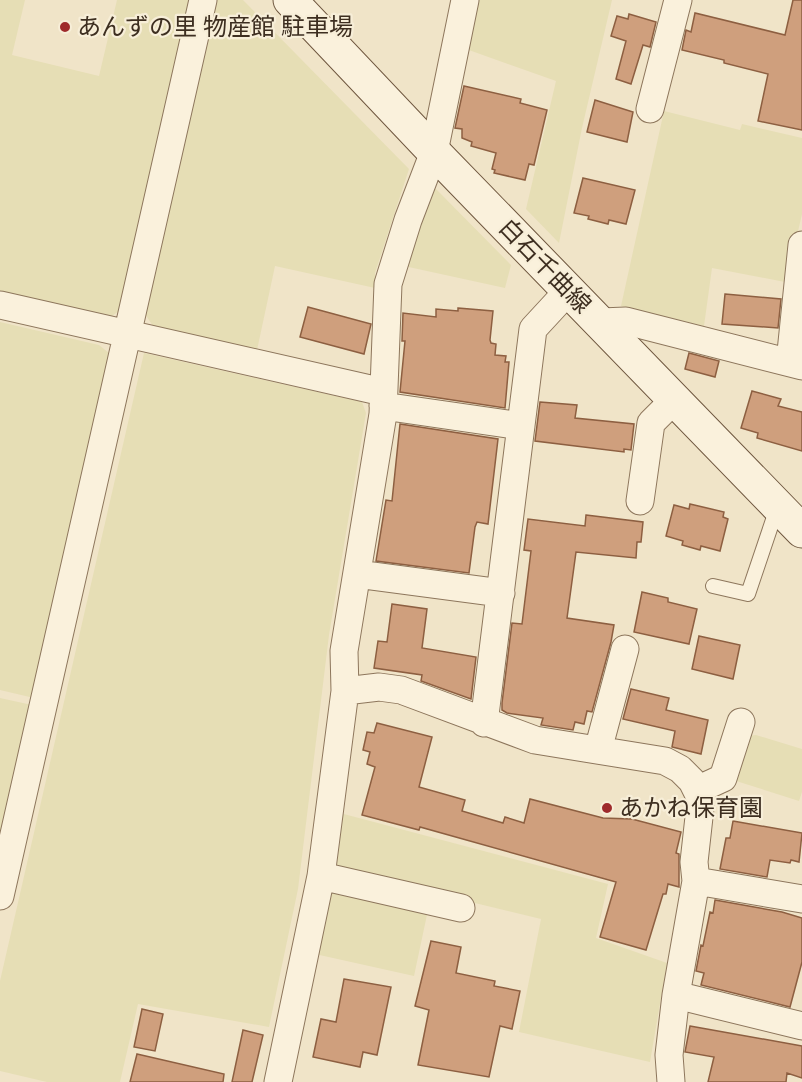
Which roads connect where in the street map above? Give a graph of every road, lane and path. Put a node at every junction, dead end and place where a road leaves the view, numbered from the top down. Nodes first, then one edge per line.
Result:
1 (204, 0) edge
2 (290, 0) edge
3 (465, 0) edge
4 (678, 0) edge
5 (650, 109) dead end
6 (434, 152) junction
7 (802, 245) edge
8 (569, 290) junction
9 (0, 305) edge
10 (601, 322) junction
11 (127, 334) junction
12 (796, 364) edge
13 (383, 399) junction
14 (675, 399) junction
15 (522, 426) junction
16 (640, 501) dead end
17 (778, 506) junction
18 (802, 531) edge
19 (357, 574) junction
20 (713, 586) dead end
21 (501, 593) junction
22 (624, 649) dead end
23 (345, 691) junction
24 (741, 722) dead end
25 (484, 723) junction
26 (598, 750) junction
27 (696, 790) junction
28 (321, 876) junction
29 (696, 881) junction
30 (0, 896) edge
31 (802, 899) edge
32 (461, 908) dead end
33 (676, 995) junction
34 (802, 1026) edge
35 (278, 1082) edge
36 (671, 1082) edge

1 - 11 street
2 - 6 main road, 白石千曲線
3 - 6 street
4 - 5 street
6 - 8 main road, 白石千曲線
6 - 13 street
7 - 12 street
8 - 10 main road, 白石千曲線
8 - 15 street
9 - 11 street
10 - 12 street
10 - 14 main road, 白石千曲線
11 - 13 street
11 - 30 street
13 - 15 street
13 - 19 street
14 - 16 street
14 - 17 main road, 白石千曲線
15 - 21 street
17 - 18 main road, 白石千曲線
17 - 20 lane
19 - 21 street
19 - 23 street
21 - 25 street
22 - 26 street
23 - 25 street
23 - 28 street
24 - 27 street
25 - 26 street
26 - 27 street
27 - 29 street
28 - 32 street
28 - 35 street
29 - 31 street
29 - 33 street
33 - 34 street
33 - 36 street

